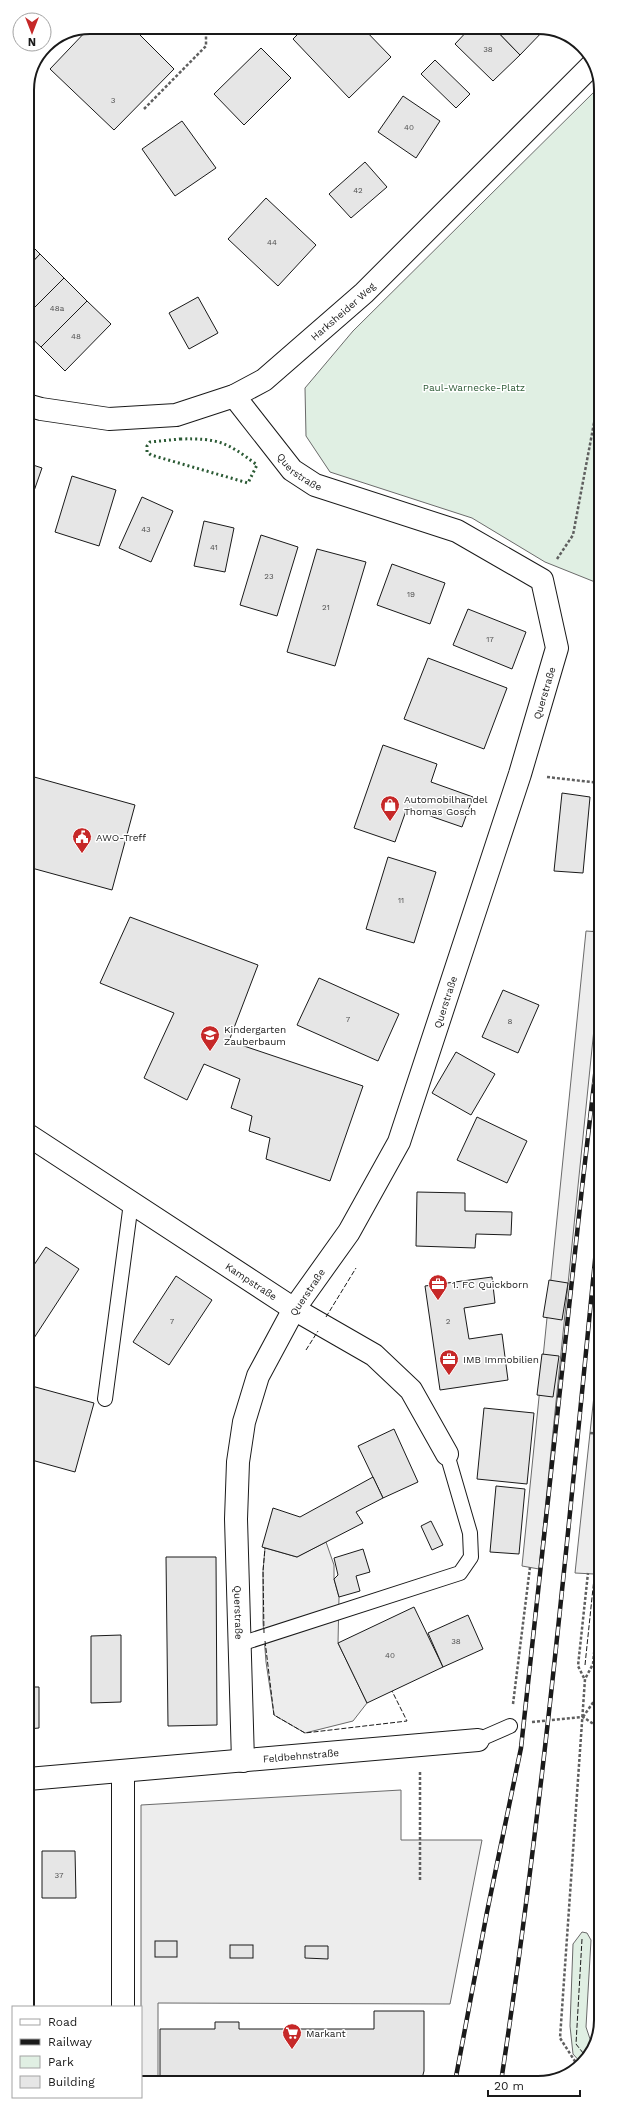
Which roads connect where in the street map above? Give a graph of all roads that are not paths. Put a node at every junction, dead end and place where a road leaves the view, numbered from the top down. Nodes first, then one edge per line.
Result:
1 (589, 67) edge
2 (234, 396) junction
3 (34, 407) edge
4 (34, 1139) edge
5 (131, 1203) junction
6 (294, 1309) junction
7 (104, 1399) dead end
8 (447, 1454) joint
9 (240, 1644) junction
10 (510, 1726) road end
11 (478, 1740) joint
12 (243, 1761) junction
13 (124, 1772) junction
14 (34, 1780) edge
15 (122, 2006) edge

1 - 2 street, Harksheider Weg
2 - 3 street, Harksheider Weg
2 - 6 street, Querstraße
4 - 5 street, Kampstraße
5 - 6 street, Kampstraße
5 - 7 lane
6 - 8 street, Kampstraße
6 - 9 street, Querstraße
8 - 9 lane
9 - 12 street, Querstraße
10 - 11 lane
11 - 12 street, Feldbehnstraße
12 - 13 street, Feldbehnstraße
13 - 14 street, Feldbehnstraße
13 - 15 street

